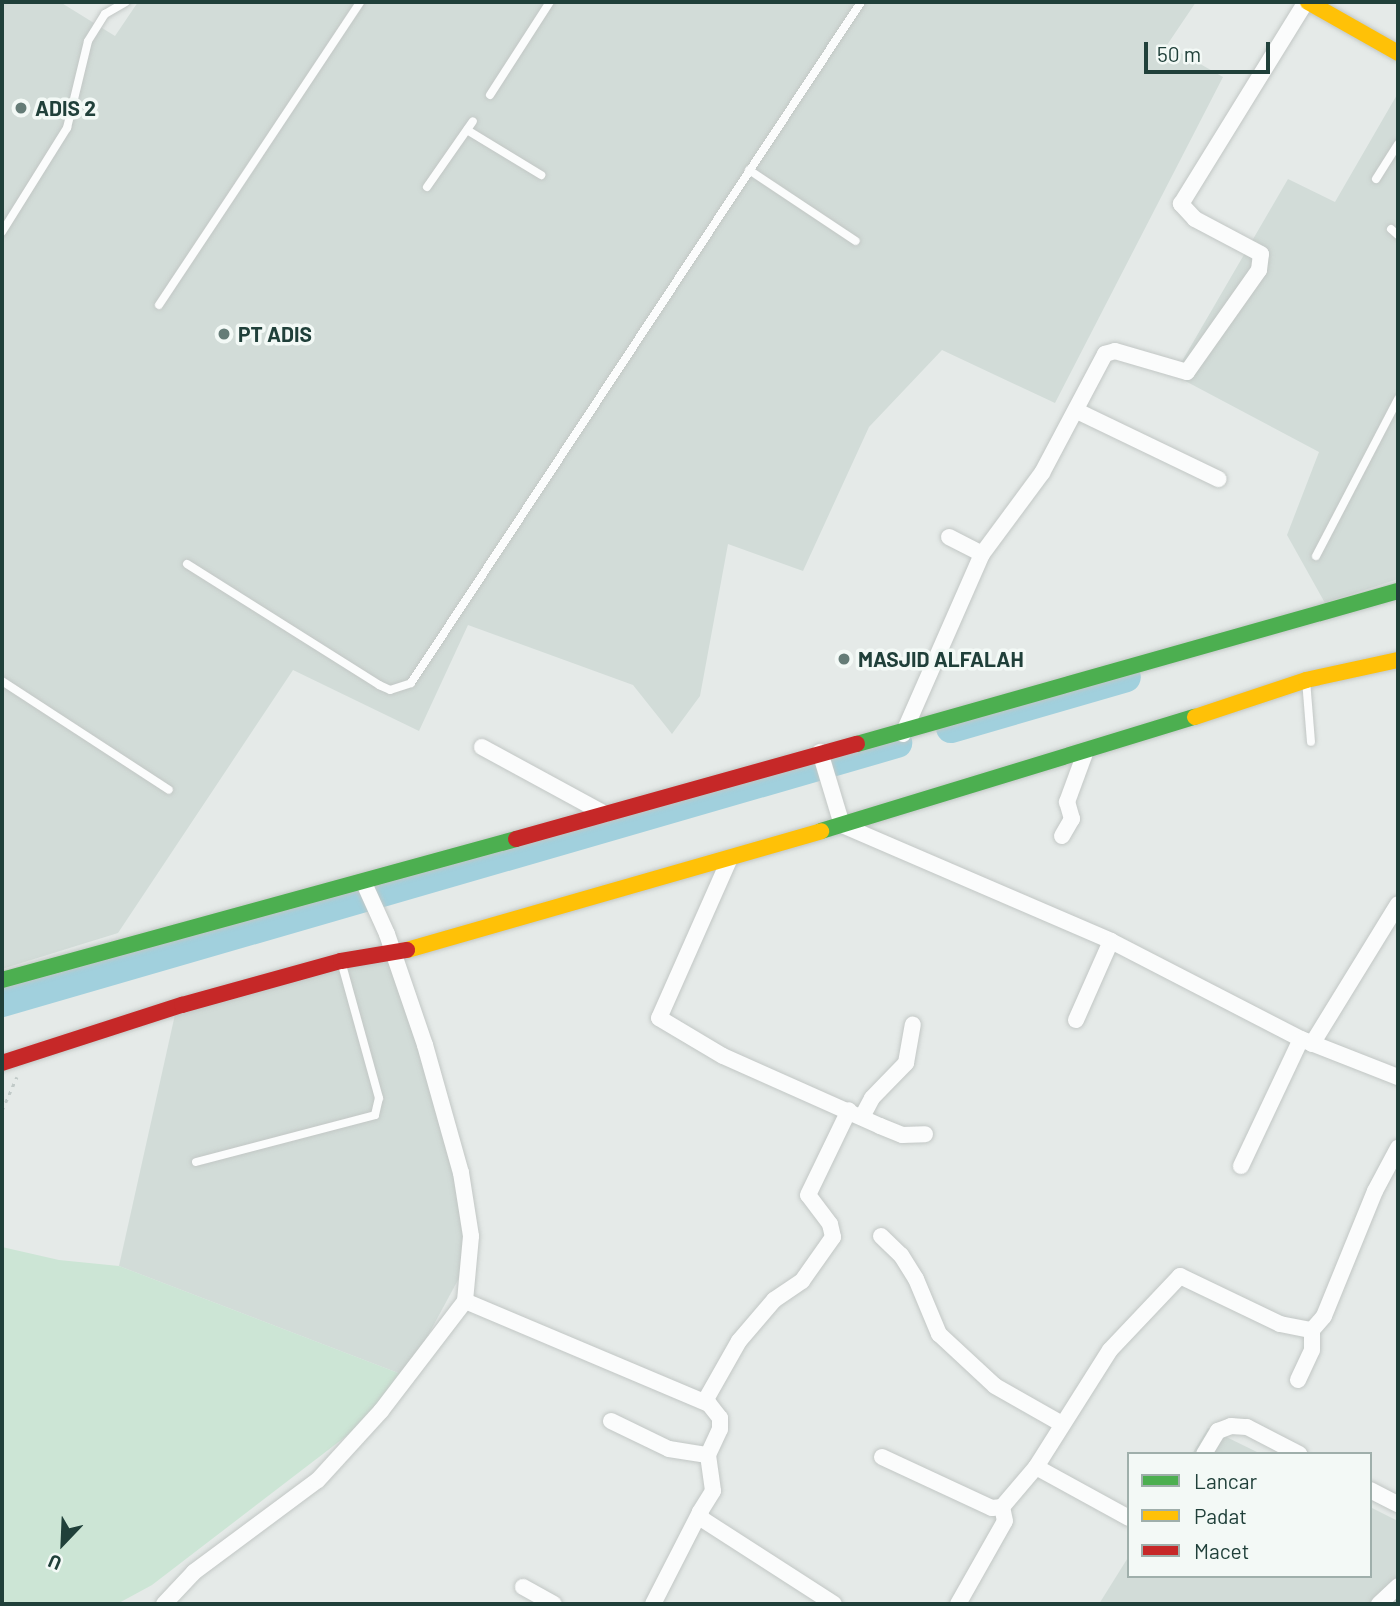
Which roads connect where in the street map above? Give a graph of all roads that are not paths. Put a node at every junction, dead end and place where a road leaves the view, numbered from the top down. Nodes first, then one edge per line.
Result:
1 (126, 2) edge
2 (360, 2) edge
3 (550, 2) edge
4 (861, 2) edge
5 (1307, 2) edge
6 (1398, 53) edge
7 (490, 95) dead end
8 (473, 121) dead end
9 (467, 130) junction
10 (1398, 144) edge
11 (749, 170) junction
12 (541, 175) dead end
13 (1376, 179) dead end
14 (427, 187) dead end
15 (1391, 229) dead end
16 (2, 232) edge
17 (1398, 235) edge
18 (856, 241) dead end
19 (159, 305) dead end
20 (1398, 399) edge
21 (1077, 411) junction
22 (1218, 479) dead end
23 (948, 537) dead end
24 (982, 554) junction
25 (1316, 556) dead end
26 (187, 564) dead end
27 (1398, 591) edge
28 (1398, 660) edge
29 (1306, 680) junction
30 (2, 681) edge
31 (903, 734) junction
32 (1311, 742) dead end
33 (482, 747) dead end
34 (1085, 753) junction
35 (821, 757) junction
36 (169, 790) dead end
37 (606, 814) junction
38 (842, 825) junction
39 (1062, 836) dead end
40 (730, 858) junction
41 (364, 886) junction
42 (1398, 904) edge
43 (1111, 941) junction
44 (392, 954) junction
45 (341, 961) junction
46 (2, 980) edge
47 (1076, 1020) dead end
48 (913, 1025) dead end
49 (1306, 1041) junction
50 (2, 1063) edge
51 (1398, 1077) edge
52 (856, 1113) junction
53 (925, 1133) dead end
54 (1398, 1148) edge
55 (196, 1162) dead end
56 (1241, 1166) dead end
57 (881, 1237) dead end
58 (474, 1305) junction
59 (1311, 1329) junction
60 (1298, 1380) dead end
61 (705, 1401) junction
62 (611, 1421) dead end
63 (1062, 1424) junction
64 (1205, 1452) edge
65 (1295, 1452) edge
66 (708, 1455) junction
67 (882, 1457) dead end
68 (1037, 1466) junction
69 (1372, 1491) edge
70 (1398, 1504) edge
71 (1002, 1507) junction
72 (700, 1512) junction
73 (1127, 1517) edge
74 (1398, 1586) edge
75 (523, 1587) dead end
76 (164, 1604) edge
77 (554, 1604) edge
78 (653, 1604) edge
79 (834, 1604) edge
80 (958, 1604) edge
81 (1379, 1604) edge

1 - 16 lane
2 - 19 lane
3 - 7 lane
4 - 11 lane
5 - 6 street
5 - 21 street
8 - 9 lane
9 - 12 lane
9 - 14 lane
10 - 13 lane
11 - 18 lane
11 - 26 lane
15 - 17 lane
20 - 25 lane
21 - 22 street
21 - 24 street
23 - 24 street
24 - 31 street
27 - 31 street
28 - 29 street
29 - 32 lane
29 - 34 street
30 - 36 lane
31 - 35 street
33 - 37 street
34 - 38 street
34 - 39 street
35 - 37 street
35 - 38 street
37 - 41 street
38 - 40 street
38 - 43 street
40 - 44 street
40 - 52 street
41 - 44 street
41 - 46 street
42 - 49 street
43 - 47 street
43 - 49 street
44 - 45 street
44 - 58 street
45 - 50 street
45 - 55 lane
48 - 52 street
49 - 51 street
49 - 56 street
52 - 53 street
52 - 61 street
54 - 59 street
57 - 63 street
58 - 61 street
58 - 76 street
59 - 60 street
59 - 63 street
61 - 66 street
62 - 66 street
63 - 68 street
64 - 65 street
66 - 72 street
67 - 71 street
68 - 71 street
68 - 73 street
69 - 70 street
71 - 80 street
72 - 78 street
72 - 79 street
74 - 81 street
75 - 77 street

